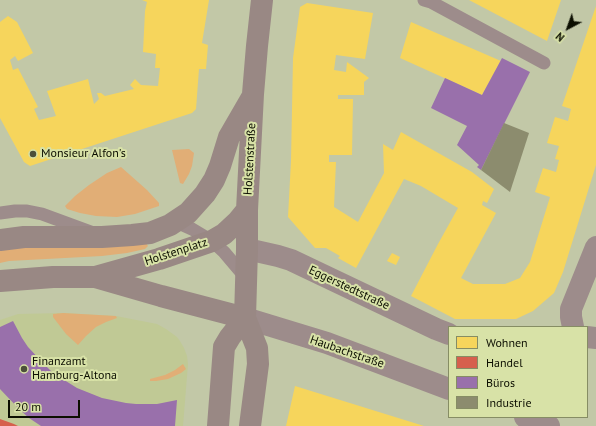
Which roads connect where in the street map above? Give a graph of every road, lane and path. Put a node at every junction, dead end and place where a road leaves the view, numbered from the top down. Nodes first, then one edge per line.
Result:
1 (262, 0) edge
2 (424, 0) edge
3 (544, 63) dead end
4 (253, 94) junction
5 (247, 210) junction
6 (0, 213) edge
7 (170, 225) junction
8 (1, 236) edge
9 (102, 237) junction
10 (212, 241) junction
11 (596, 247) edge
12 (247, 249) junction
13 (95, 277) junction
14 (246, 278) junction
15 (0, 282) edge
16 (245, 318) junction
17 (573, 326) edge
18 (448, 334) edge
19 (448, 388) edge
20 (528, 418) edge
21 (218, 426) edge
22 (250, 426) edge
23 (549, 426) edge

1 - 4 main road, Holstenstraße
2 - 3 lane
4 - 5 main road, Holstenstraße
4 - 7 main road
5 - 10 main road, Holstenplatz
5 - 12 main road, Holstenstraße
6 - 9 lane
7 - 9 main road
7 - 10 lane
8 - 9 main road
10 - 13 main road, Holstenplatz
10 - 14 lane
11 - 17 street
12 - 14 main road, Holstenstraße
12 - 18 street, Eggerstedtstraße
13 - 15 main road, Holstenplatz
13 - 16 main road, Holstenplatz
14 - 16 main road, Holstenstraße
16 - 19 street, Haubachstraße
16 - 21 main road
16 - 22 main road, Holstenstraße
20 - 23 street

